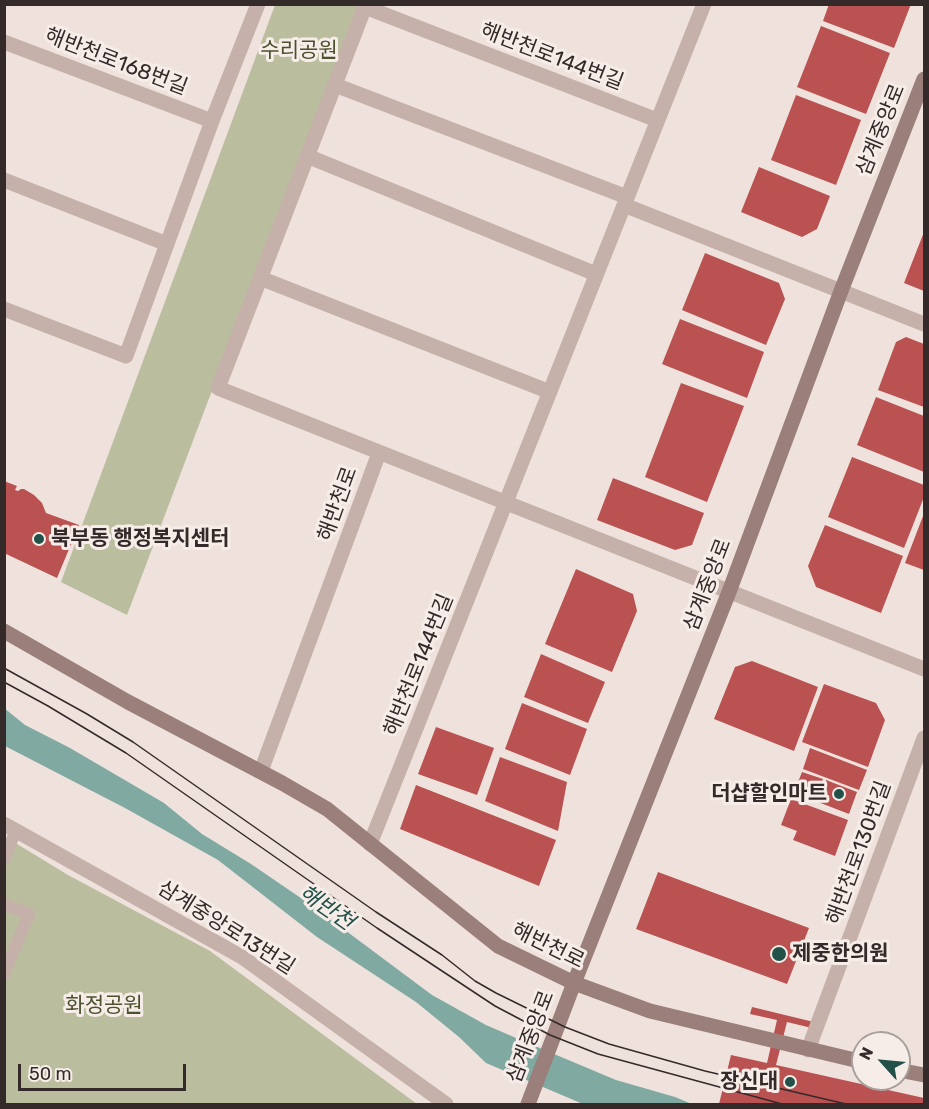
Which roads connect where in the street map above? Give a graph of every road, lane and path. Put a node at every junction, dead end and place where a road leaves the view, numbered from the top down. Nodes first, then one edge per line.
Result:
1 (258, 4) edge
2 (704, 4) edge
3 (365, 6) edge
4 (4, 42) edge
5 (924, 79) edge
6 (335, 85) junction
7 (657, 120) junction
8 (212, 121) junction
9 (308, 156) junction
10 (4, 180) edge
11 (626, 201) junction
12 (167, 244) junction
13 (596, 274) junction
14 (260, 278) junction
15 (841, 291) junction
16 (4, 309) edge
17 (924, 324) edge
18 (550, 392) junction
19 (379, 453) junction
20 (506, 502) junction
21 (729, 592) junction
22 (4, 631) edge
23 (924, 669) edge
24 (924, 738) edge
25 (261, 771) junction
26 (10, 827) edge
27 (370, 844) junction
28 (4, 860) edge
29 (4, 904) edge
30 (4, 974) edge
31 (574, 983) junction
32 (808, 1050) junction
33 (851, 1059) edge
34 (446, 1104) edge
35 (528, 1104) edge

1 - 8 street
2 - 7 street, 해반천로144번길
3 - 6 street
3 - 7 street, 해반천로144번길
4 - 8 street, 해반천로168번길
5 - 15 main road, 삼계중앙로
6 - 9 street
6 - 11 street
7 - 11 street, 해반천로144번길
8 - 12 street
9 - 13 street
9 - 14 street
10 - 12 street
11 - 13 street, 해반천로144번길
11 - 15 street
12 - 16 street
13 - 18 street, 해반천로144번길
14 - 18 street
14 - 19 street
15 - 17 street
15 - 21 main road, 삼계중앙로
18 - 20 street, 해반천로144번길
19 - 20 street
19 - 25 street, 해반천로
20 - 21 street
20 - 27 street, 해반천로144번길
21 - 23 street
21 - 31 main road, 삼계중앙로
22 - 25 main road, 해반천로
24 - 32 street, 해반천로130번길
25 - 27 main road, 해반천로
26 - 28 lane
26 - 34 street, 삼계중앙로13번길
27 - 31 main road, 해반천로
29 - 30 lane
31 - 32 main road, 해반천로
31 - 35 main road, 삼계중앙로
32 - 33 main road, 해반천로

